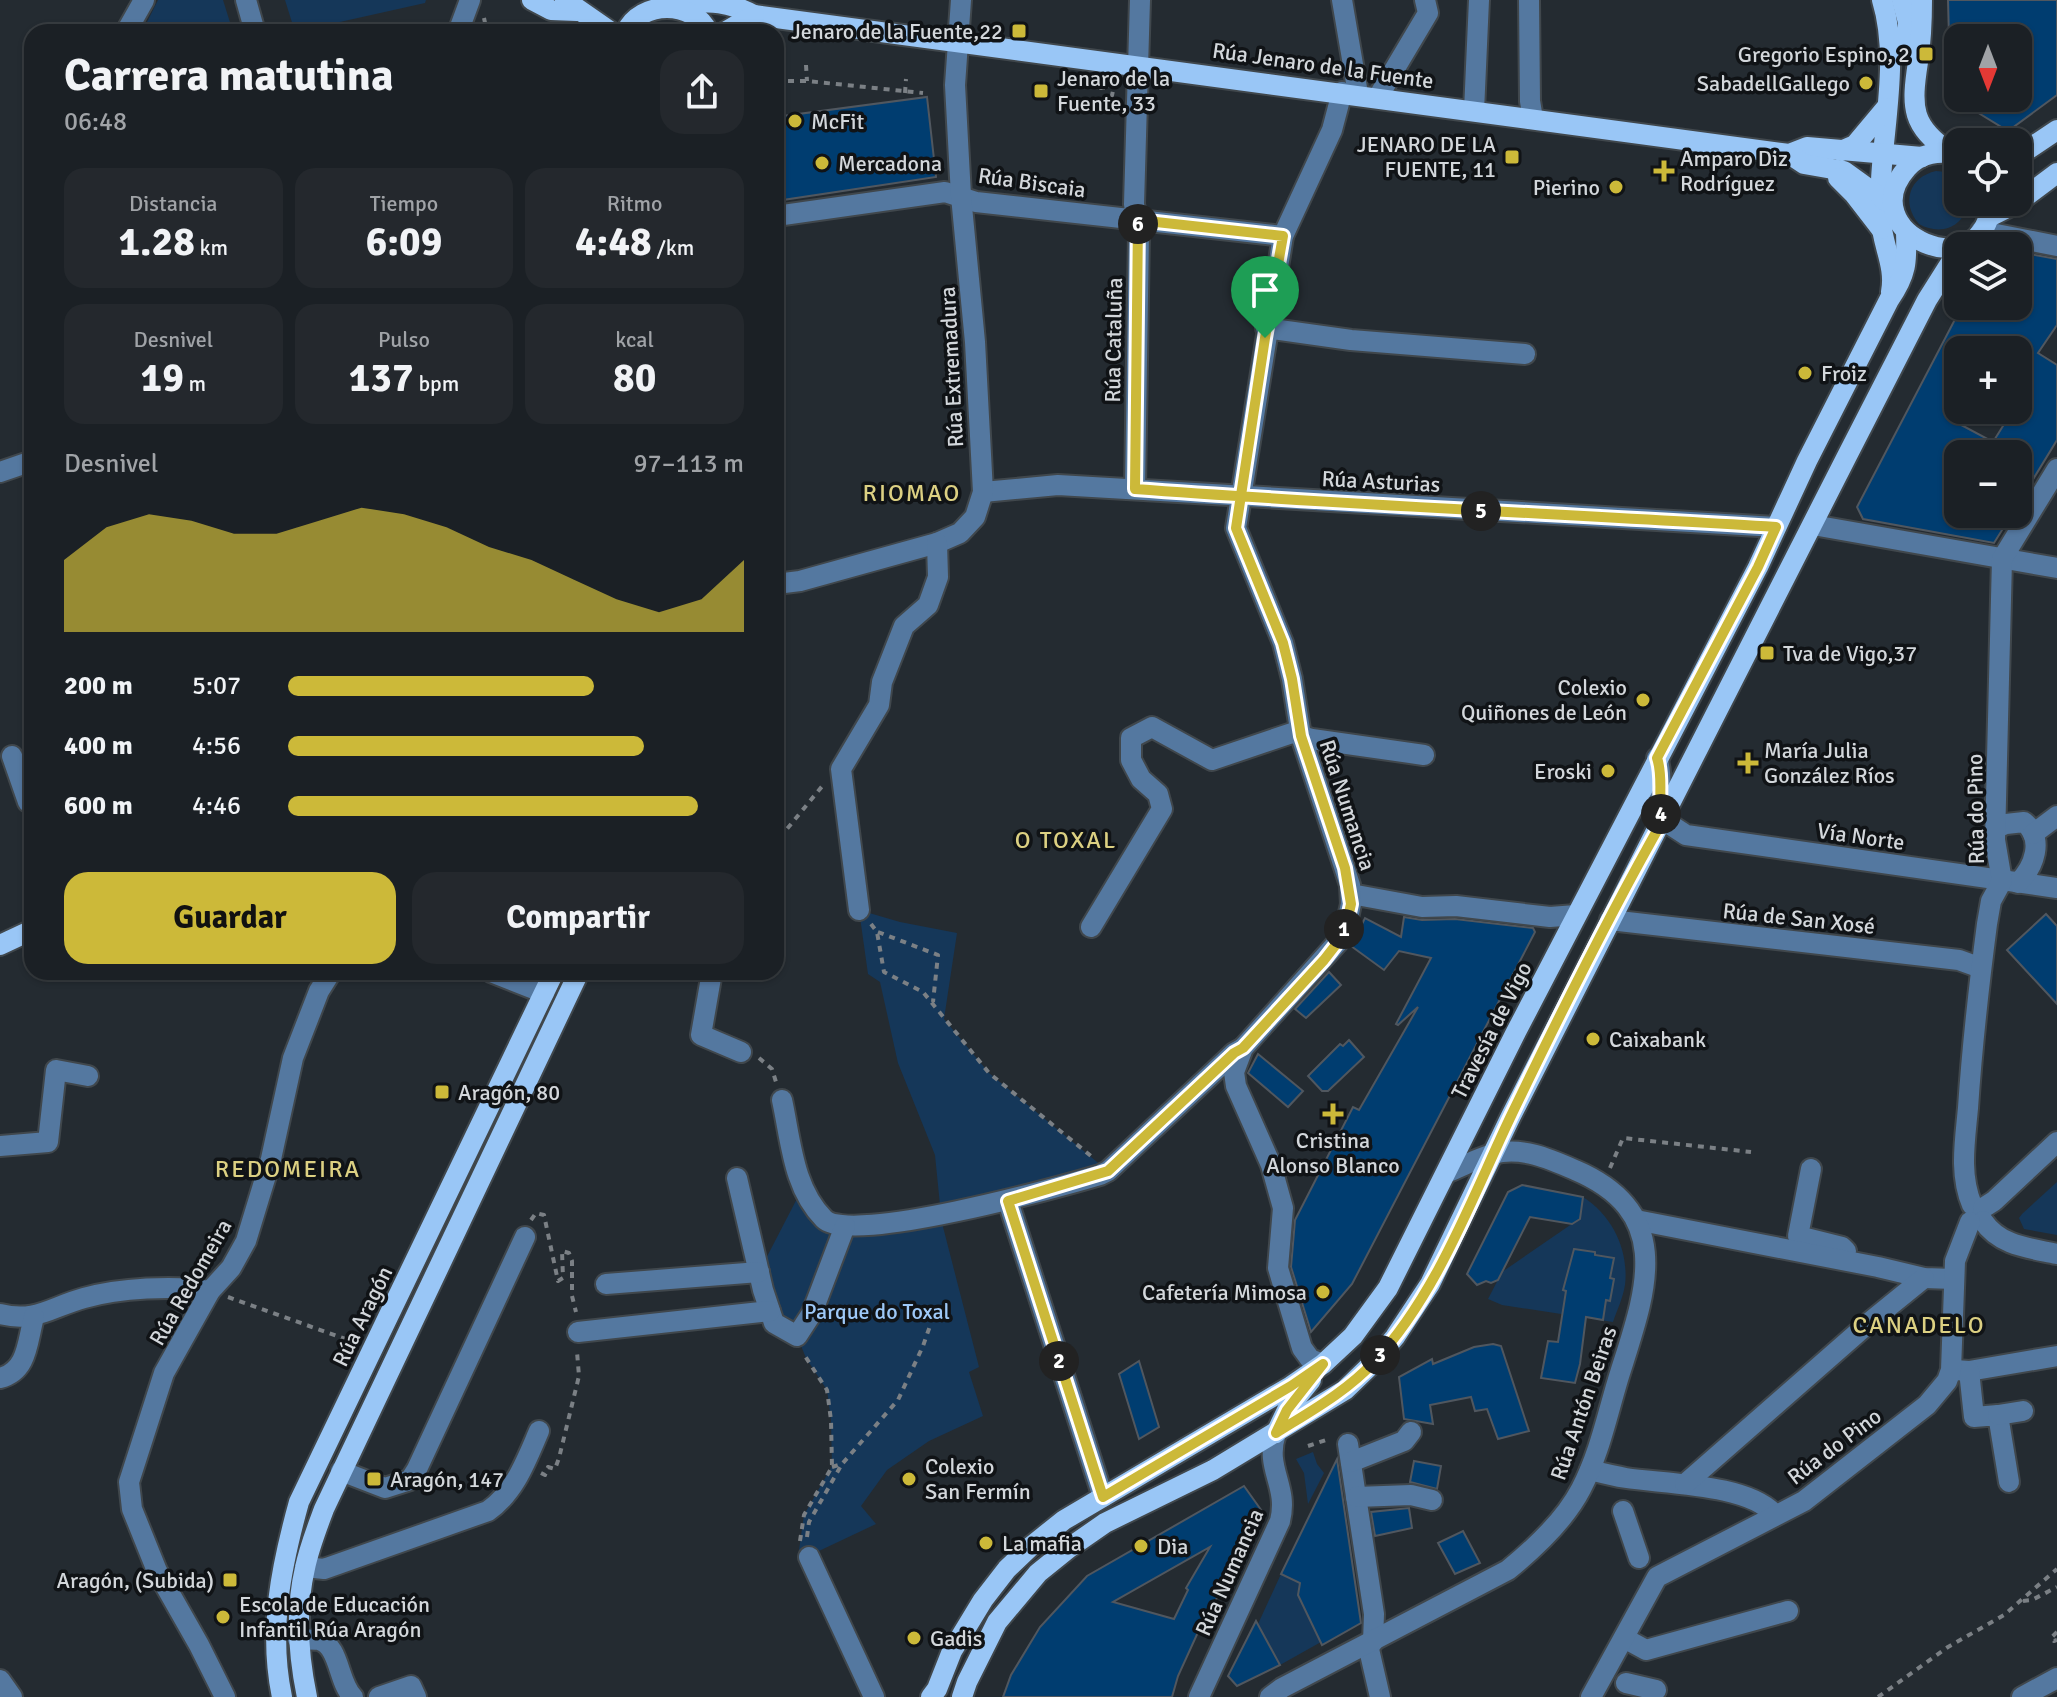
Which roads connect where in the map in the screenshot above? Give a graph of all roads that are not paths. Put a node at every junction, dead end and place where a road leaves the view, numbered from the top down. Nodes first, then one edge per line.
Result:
1 (144, 0) edge
2 (246, 0) edge
3 (470, 0) edge
4 (532, 0) edge
5 (961, 0) edge
6 (1140, 0) edge
7 (1342, 0) edge
8 (1425, 0) edge
9 (1479, 0) edge
10 (1529, 0) edge
11 (1882, 0) edge
12 (1902, 0) edge
13 (1922, 0) edge
14 (646, 2) edge
15 (683, 2) edge
16 (571, 5) edge
17 (754, 15) junction
18 (1889, 23) junction
19 (130, 24) edge
20 (253, 24) edge
21 (461, 24) edge
22 (599, 24) edge
23 (630, 24) edge
24 (704, 24) edge
25 (739, 24) edge
26 (959, 42) junction
27 (1137, 65) junction
28 (1914, 83) junction
29 (1359, 95) junction
30 (1886, 108) junction
31 (1474, 111) junction
32 (1533, 119) junction
33 (2057, 130) edge
34 (2032, 147) edge
35 (1944, 148) edge
36 (1840, 151) junction
37 (1789, 154) junction
38 (1944, 154) edge
39 (1890, 155) junction
40 (1922, 157) junction
41 (1826, 167) junction
42 (2057, 173) edge
43 (1888, 191) junction
44 (961, 196) junction
45 (784, 215) edge
46 (1987, 217) edge
47 (1138, 220) junction
48 (1881, 229) junction
49 (1906, 232) junction
50 (1974, 232) edge
51 (1283, 236) junction
52 (2057, 246) edge
53 (1944, 249) edge
54 (1944, 272) edge
55 (1889, 300) junction
56 (1266, 328) junction
57 (1525, 354) dead end
58 (24, 464) edge
59 (2057, 469) edge
60 (0, 472) edge
61 (1135, 489) junction
62 (983, 492) junction
63 (1239, 497) junction
64 (1813, 525) junction
65 (1776, 527) junction
66 (937, 543) junction
67 (2002, 559) junction
68 (2057, 568) edge
69 (784, 583) edge
70 (1301, 736) junction
71 (1424, 755) dead end
72 (12, 756) dead end
73 (1657, 758) junction
74 (24, 790) edge
75 (2057, 816) edge
76 (1663, 820) junction
77 (1996, 828) junction
78 (2033, 834) junction
79 (2010, 882) junction
80 (2057, 888) edge
81 (1351, 894) junction
82 (859, 910) road end
83 (1576, 915) junction
84 (1610, 920) junction
85 (1091, 927) dead end
86 (24, 934) edge
87 (0, 945) edge
88 (1981, 968) junction
89 (326, 980) edge
90 (511, 980) edge
91 (550, 980) edge
92 (575, 980) edge
93 (711, 980) edge
94 (544, 993) junction
95 (1243, 1048) junction
96 (741, 1052) road end
97 (88, 1076) dead end
98 (782, 1100) road end
99 (1511, 1116) junction
100 (2057, 1142) edge
101 (0, 1146) edge
102 (1525, 1152) junction
103 (1494, 1154) junction
104 (1811, 1169) dead end
105 (1448, 1172) junction
106 (737, 1178) dead end
107 (1008, 1201) junction
108 (1977, 1214) junction
109 (1636, 1220) junction
110 (845, 1226) junction
111 (525, 1237) road end
112 (2057, 1254) edge
113 (1856, 1263) junction
114 (1886, 1268) junction
115 (759, 1272) junction
116 (1924, 1278) junction
117 (1954, 1279) junction
118 (606, 1284) dead end
119 (210, 1291) junction
120 (1895, 1301) junction
121 (770, 1311) junction
122 (0, 1314) edge
123 (34, 1317) junction
124 (578, 1332) road end
125 (2057, 1356) edge
126 (1323, 1364) junction
127 (1960, 1370) junction
128 (0, 1378) edge
129 (2023, 1411) dead end
130 (1998, 1415) junction
131 (539, 1431) dead end
132 (1411, 1432) dead end
133 (1276, 1433) junction
134 (1590, 1470) junction
135 (341, 1471) junction
136 (2009, 1482) dead end
137 (1685, 1484) junction
138 (1103, 1497) junction
139 (1356, 1497) junction
140 (1432, 1500) dead end
141 (1623, 1511) dead end
142 (1775, 1515) junction
143 (809, 1557) road end
144 (1639, 1558) dead end
145 (305, 1567) junction
146 (1788, 1611) dead end
147 (1624, 1638) junction
148 (298, 1639) junction
149 (1370, 1644) junction
150 (2057, 1678) edge
151 (0, 1680) edge
152 (1626, 1683) dead end
153 (1656, 1690) dead end
154 (12, 1697) edge
155 (225, 1697) edge
156 (282, 1697) edge
157 (307, 1697) edge
158 (353, 1697) edge
159 (379, 1697) edge
160 (416, 1697) edge
161 (874, 1697) edge
162 (931, 1697) edge
163 (962, 1697) edge
164 (1199, 1697) edge
165 (1270, 1697) edge
166 (1380, 1697) edge
167 (1591, 1697) edge
168 (2022, 1697) edge

1 - 19 street
2 - 20 street
3 - 21 street
4 - 16 main road
5 - 26 street, Rúa Extremadura
6 - 27 street, Rúa Cataluña
7 - 29 street
8 - 29 street, Rúa Numancia
9 - 31 street
10 - 32 street
11 - 18 main road
12 - 18 main road
12 - 28 main road
13 - 28 main road
14 - 15 main road
14 - 23 main road
15 - 17 main road, Rúa Jenaro de la Fuente
15 - 24 main road
16 - 22 main road
17 - 25 main road
17 - 26 main road, Rúa Jenaro de la Fuente
18 - 30 main road
26 - 27 main road, Rúa Jenaro de la Fuente
26 - 44 street, Rúa Extremadura
27 - 29 main road, Rúa Jenaro de la Fuente
27 - 47 street, Rúa Cataluña
28 - 35 main road
29 - 31 main road, Rúa Jenaro de la Fuente
29 - 51 street, Rúa Numancia
30 - 36 main road
30 - 39 main road
31 - 32 main road, Rúa Jenaro de la Fuente
32 - 37 main road, Rúa Jenaro de la Fuente
33 - 34 main road
36 - 37 main road, Rúa Jenaro de la Fuente
36 - 39 main road, Rúa Jenaro de la Fuente
37 - 41 main road
38 - 40 main road, Rúa Jenaro de la Fuente
39 - 40 main road, Rúa Jenaro de la Fuente
39 - 43 main road
40 - 43 main road
41 - 43 main road
41 - 48 main road
42 - 46 main road
43 - 48 main road
43 - 49 main road
44 - 45 street, Rúa Biscaia
44 - 47 street, Rúa Biscaia
44 - 62 street, Rúa Extremadura
46 - 50 main road
46 - 52 street
47 - 51 street, Rúa Biscaia
47 - 61 street, Rúa Cataluña
48 - 55 main road
49 - 53 main road
49 - 55 main road, Travesía de Vigo
51 - 56 street, Rúa Numancia
54 - 64 main road
55 - 65 main road, Travesía de Vigo
56 - 57 street
56 - 63 street, Rúa Numancia
58 - 60 street
59 - 67 street
61 - 62 street, Rúa Asturias
61 - 63 street, Rúa Asturias
62 - 66 street, Rúa Extremadura
63 - 65 street, Rúa Asturias
63 - 70 street, Rúa Numancia
64 - 67 street
64 - 76 main road
65 - 73 main road, Travesía de Vigo
66 - 69 street, Rúa Extremadura
66 - 82 street
67 - 68 street
67 - 77 street, Rúa do Pino
70 - 71 street
70 - 81 street, Rúa Numancia
70 - 85 street
72 - 74 street
73 - 76 street
73 - 83 main road, Travesía de Vigo
75 - 78 street
76 - 79 street, Vía Norte
76 - 84 main road
77 - 78 street
77 - 79 street, Rúa do Pino
78 - 79 street
79 - 80 street, Vía Norte
79 - 88 street, Rúa do Pino
81 - 83 street
81 - 95 street, Rúa Numancia
83 - 105 main road, Travesía de Vigo
84 - 88 street, Rúa de San Xosé
84 - 99 main road
86 - 87 main road
88 - 108 street, Rúa do Pino
89 - 119 street, Rúa Redomeira
90 - 94 street
91 - 94 main road, Rúa Aragón
92 - 135 main road
93 - 96 street
94 - 156 main road, Rúa Aragón
95 - 107 street, Rúa Numancia
95 - 126 street
97 - 101 street
98 - 110 street
99 - 102 street
99 - 103 main road
100 - 108 street
102 - 103 street, Rúa Antón Beiras
102 - 109 street, Rúa Antón Beiras
103 - 105 street, Rúa Antón Beiras
103 - 133 main road
104 - 113 street
105 - 126 main road, Travesía de Vigo
106 - 115 street
107 - 110 street
107 - 138 street
108 - 112 street
108 - 117 street
109 - 113 street
109 - 134 street, Rúa Antón Beiras
110 - 121 street
111 - 135 street
113 - 114 street
114 - 116 street
114 - 120 street
115 - 118 street
115 - 121 street
116 - 117 street
116 - 120 street
117 - 127 street
119 - 123 street
119 - 155 street, Rúa Redomeira
120 - 137 street
121 - 124 street
122 - 123 street
123 - 128 street
125 - 127 street
126 - 133 main road, Rúa Numancia
126 - 138 main road, Travesía de Vigo
127 - 130 street
127 - 142 street, Rúa do Pino
129 - 130 street
130 - 136 street
131 - 145 street
132 - 139 street
133 - 163 main road
133 - 164 street, Rúa Numancia
134 - 137 street
134 - 149 street, Rúa Antón Beiras
135 - 145 main road
137 - 142 street
138 - 162 main road, Travesía de Vigo
139 - 140 street
139 - 149 street
141 - 144 street
142 - 147 street, Rúa do Pino
143 - 161 street
145 - 148 main road
146 - 147 street
147 - 167 street, Rúa do Pino
148 - 157 main road
148 - 158 street
149 - 165 street, Rúa Antón Beiras
149 - 166 street
150 - 168 street
151 - 154 street
152 - 153 street
159 - 160 street

